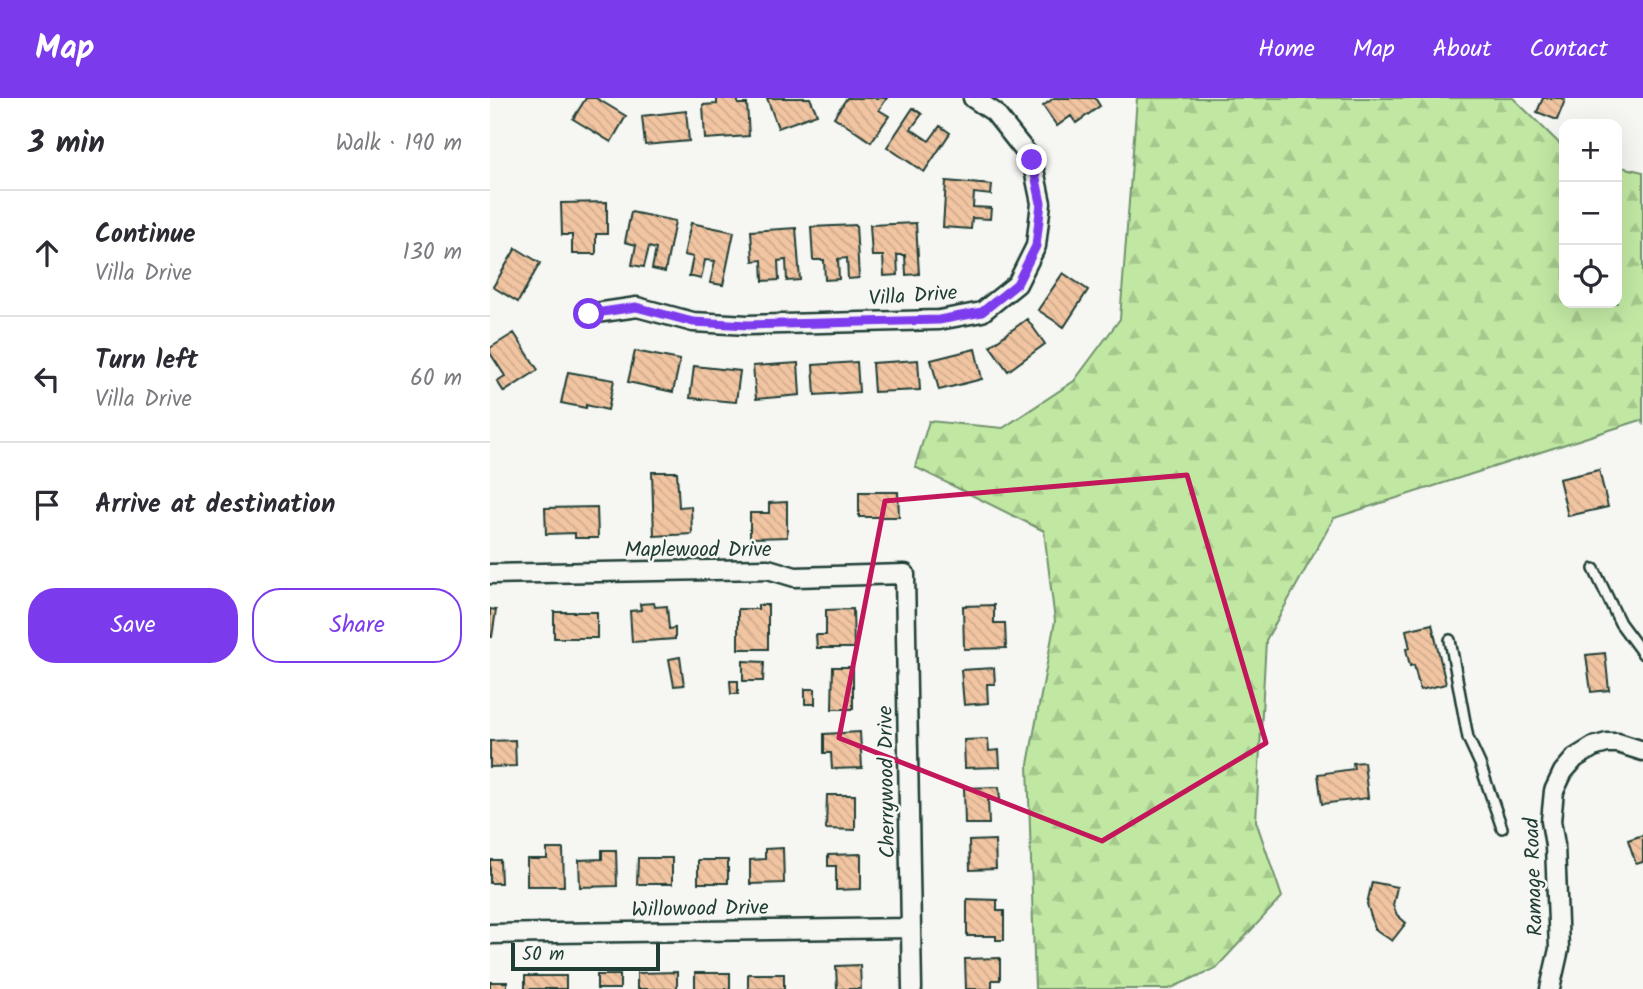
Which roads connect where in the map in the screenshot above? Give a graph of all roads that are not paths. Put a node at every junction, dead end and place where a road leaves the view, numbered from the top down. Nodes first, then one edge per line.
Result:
1 (973, 98) edge
2 (589, 314) dead end
3 (1594, 569) dead end
4 (905, 573) joint
5 (490, 574) edge
6 (1450, 640) dead end
7 (1643, 654) edge
8 (1643, 751) edge
9 (1502, 828) dead end
10 (911, 928) junction
11 (490, 934) edge
12 (912, 989) edge
13 (1550, 989) edge

1 - 2 street, Villa Drive
3 - 7 lane
4 - 5 street, Maplewood Drive
4 - 10 street, Cherrywood Drive
6 - 9 lane
8 - 13 street, Ramage Road
10 - 11 street, Willowood Drive
10 - 12 street, Cherrywood Drive

